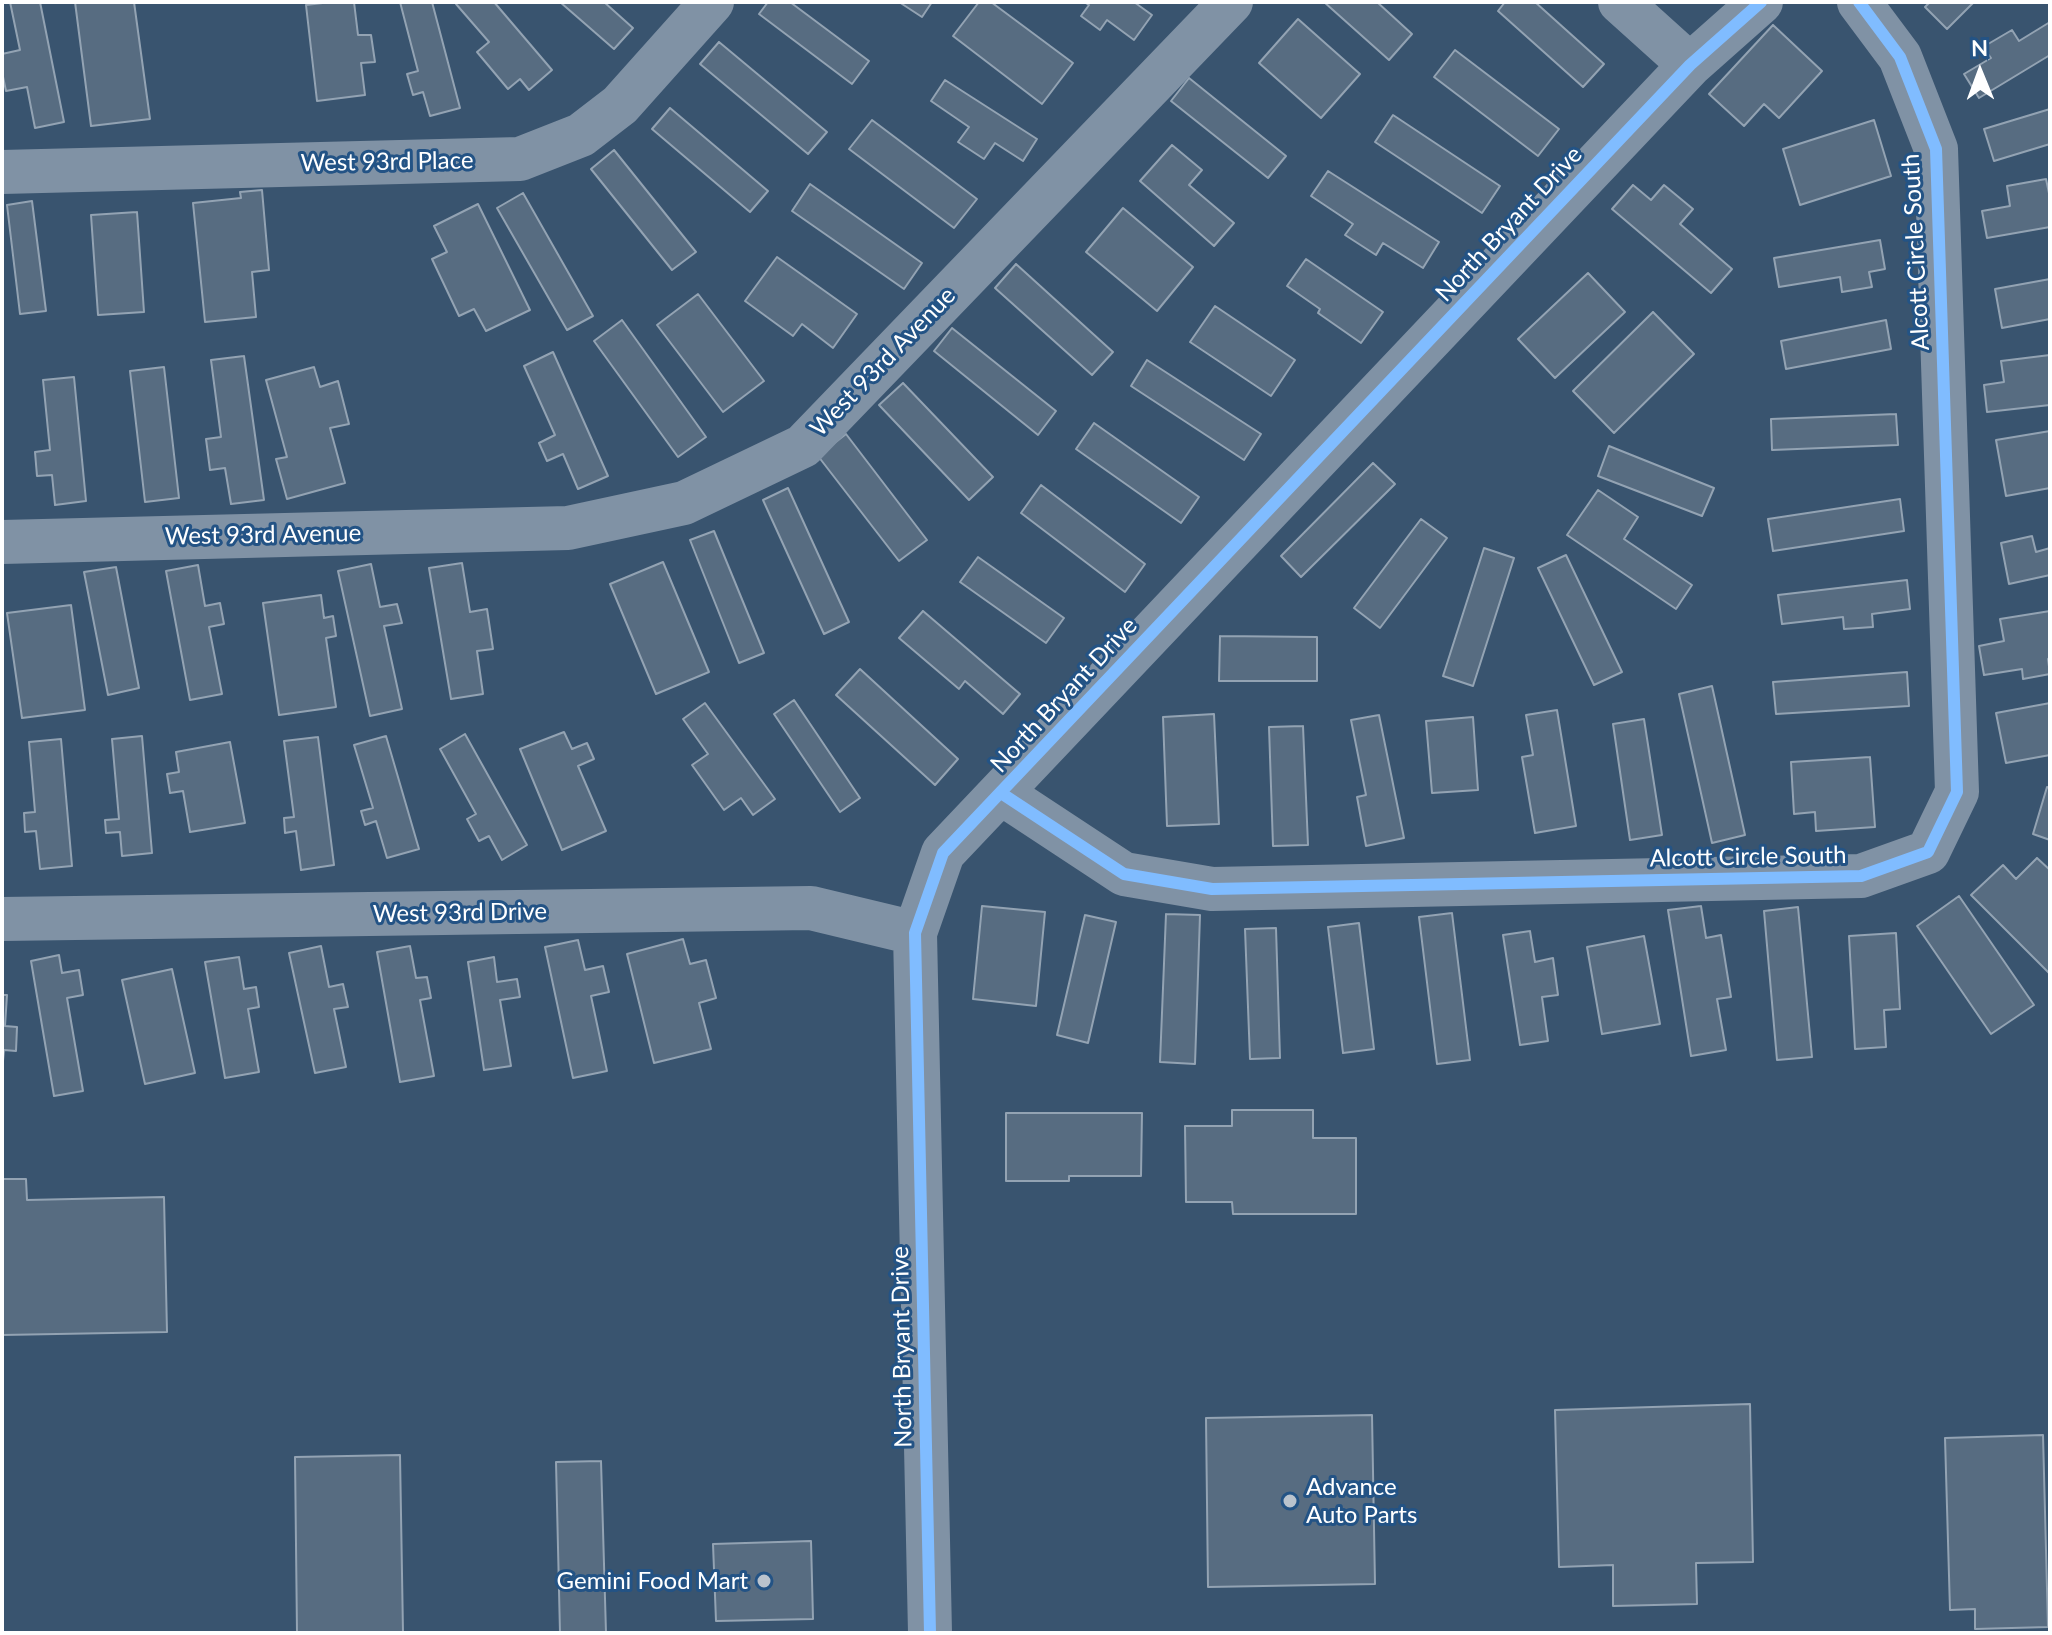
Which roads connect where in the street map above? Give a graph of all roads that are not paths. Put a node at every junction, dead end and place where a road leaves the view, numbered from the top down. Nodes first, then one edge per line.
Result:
1 (712, 2) edge
2 (1231, 2) edge
3 (1620, 2) edge
4 (1761, 2) edge
5 (1859, 2) edge
6 (1690, 65) junction
7 (2, 172) edge
8 (2, 542) edge
9 (1001, 793) junction
10 (2, 919) edge
11 (915, 933) junction
12 (930, 1633) edge

1 - 7 street, West 93rd Place
2 - 8 street, West 93rd Avenue
3 - 6 street
4 - 6 street, North Bryant Drive
5 - 9 street, Alcott Circle South
6 - 9 street, North Bryant Drive
9 - 11 street, North Bryant Drive
10 - 11 street, West 93rd Drive
11 - 12 street, North Bryant Drive

